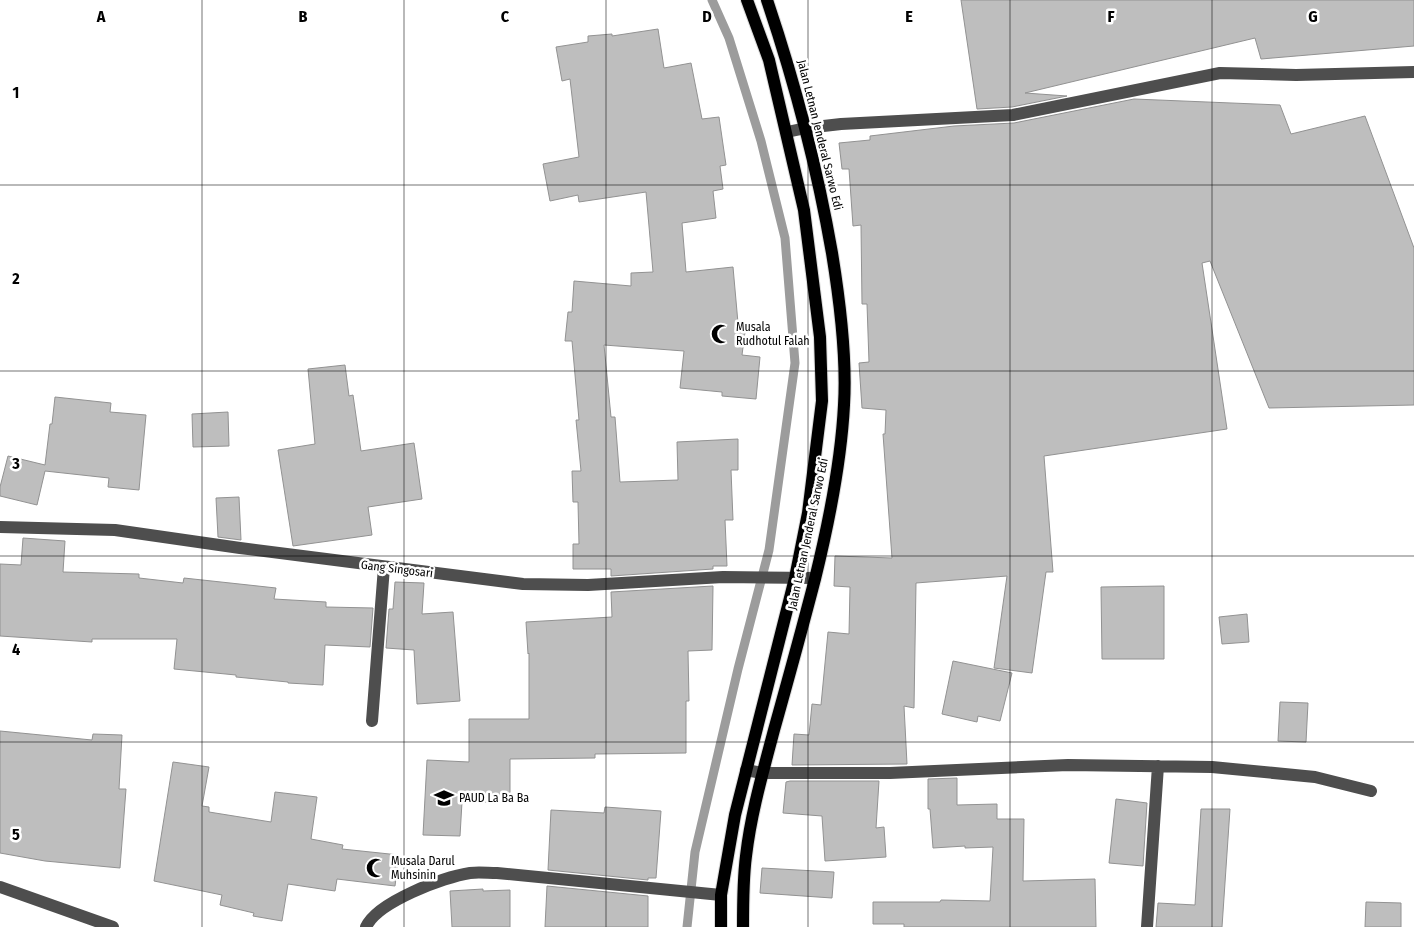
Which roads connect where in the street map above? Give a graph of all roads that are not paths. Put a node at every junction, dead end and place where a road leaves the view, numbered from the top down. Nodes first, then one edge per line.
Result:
1 (747, 0) edge
2 (767, 0) edge
3 (1414, 72) edge
4 (806, 128) junction
5 (787, 132) junction
6 (0, 526) edge
7 (384, 567) junction
8 (795, 578) junction
9 (815, 578) junction
10 (372, 721) dead end
11 (1158, 766) junction
12 (746, 770) junction
13 (762, 772) junction
14 (1371, 791) dead end
15 (0, 887) edge
16 (717, 894) junction
17 (91, 923) edge
18 (113, 927) edge
19 (366, 927) edge
20 (722, 927) edge
21 (743, 927) edge
22 (1147, 927) edge

1 - 5 main road, Jalan Letnan Jenderal Sarwo Edi
2 - 4 main road, Jalan Letnan Jenderal Sarwo Edi
3 - 4 street
4 - 5 street
4 - 9 main road, Jalan Letnan Jenderal Sarwo Edi
5 - 8 main road, Jalan Letnan Jenderal Sarwo Edi
6 - 7 street, Gang Singosari
7 - 8 street, Gang Singosari
7 - 10 street
8 - 9 street, Gang Singosari
8 - 12 main road, Jalan Letnan Jenderal Sarwo Edi
9 - 13 main road, Jalan Letnan Jenderal Sarwo Edi
11 - 13 street
11 - 14 street
11 - 22 street
12 - 13 street
12 - 16 main road, Jalan Letnan Jenderal Sarwo Edi
13 - 21 main road, Jalan Letnan Jenderal Sarwo Edi
15 - 17 street
16 - 19 street
16 - 20 main road, Jalan Letnan Jenderal Sarwo Edi
17 - 18 street

